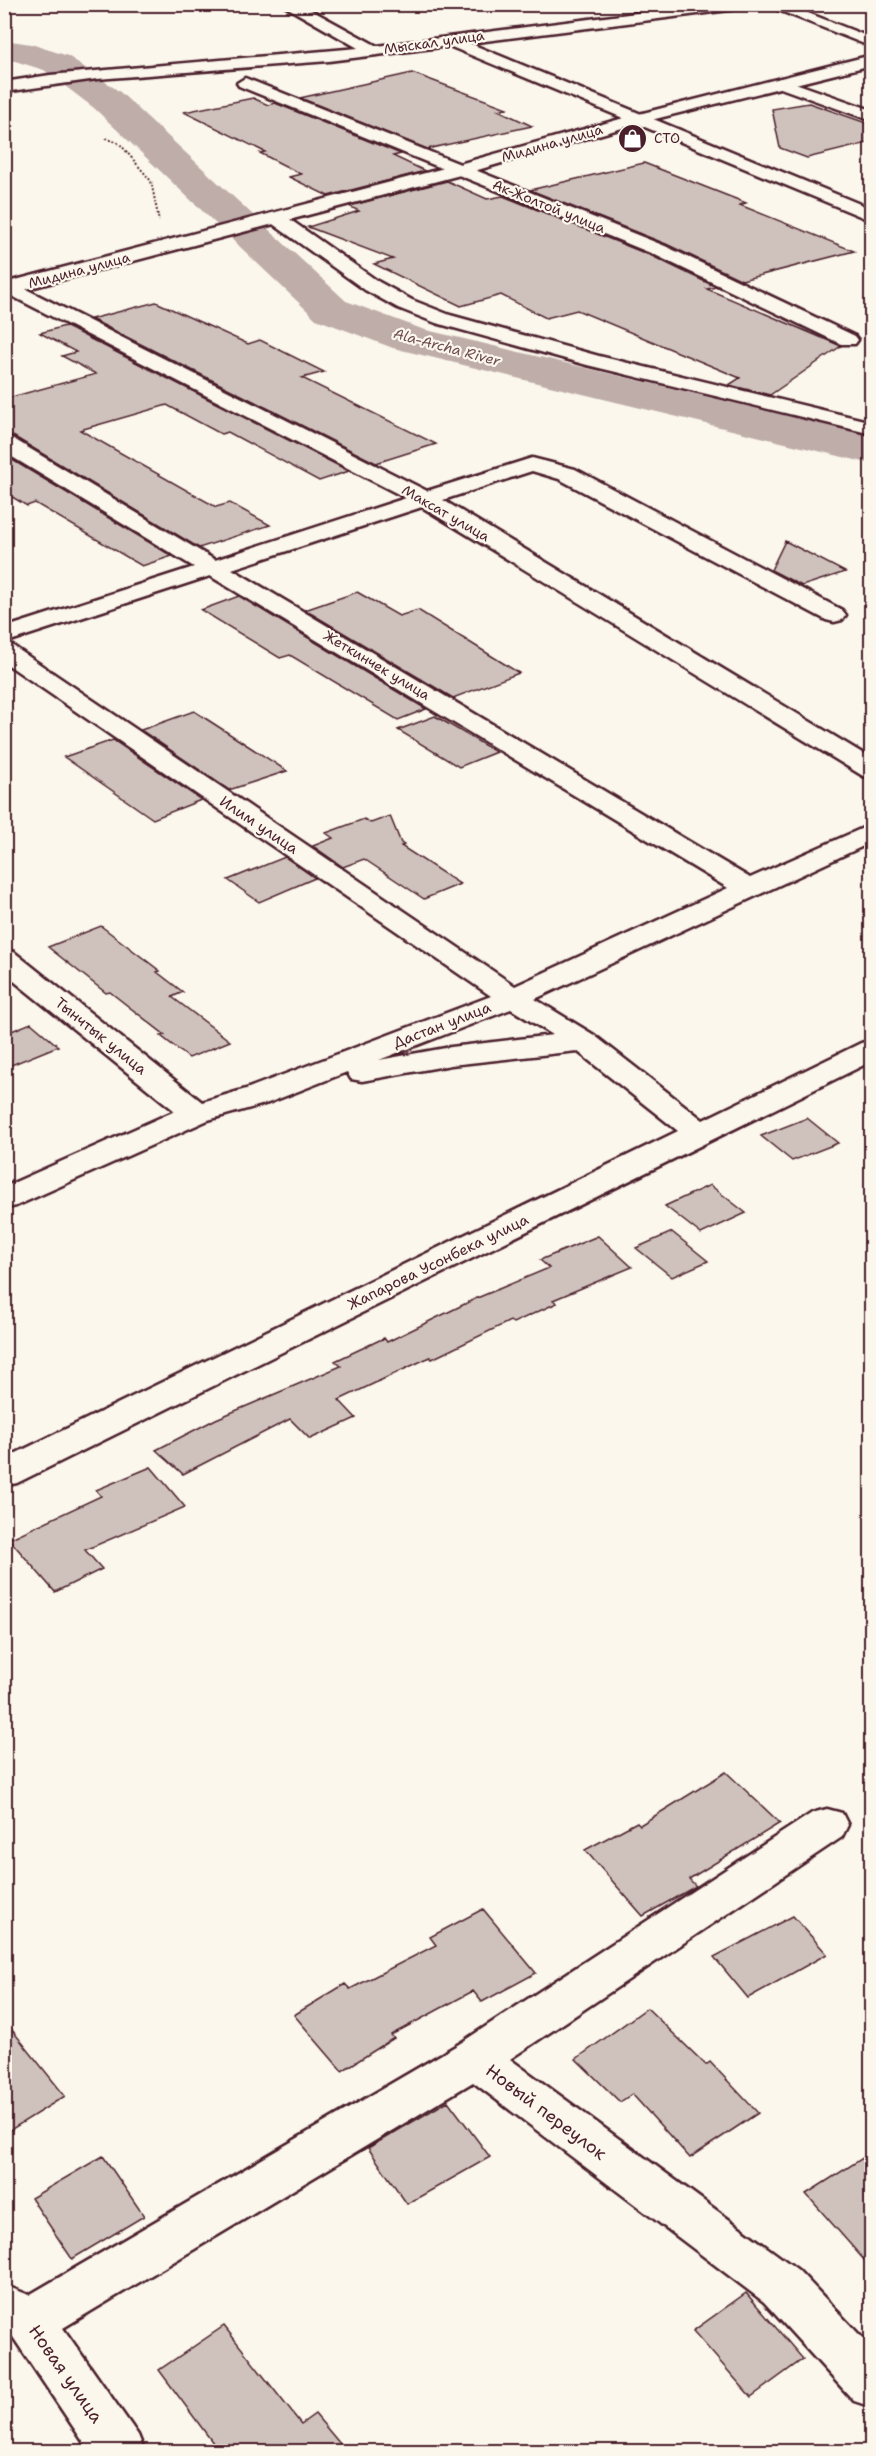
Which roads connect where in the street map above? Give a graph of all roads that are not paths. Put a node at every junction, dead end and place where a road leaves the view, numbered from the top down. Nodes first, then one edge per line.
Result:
1 (288, 4) edge
2 (745, 4) edge
3 (770, 4) edge
4 (448, 40) junction
5 (872, 43) edge
6 (374, 51) junction
7 (872, 60) edge
8 (21, 67) dead end
9 (51, 79) junction
10 (245, 83) dead end
11 (782, 83) junction
12 (4, 87) edge
13 (872, 116) edge
14 (637, 119) junction
15 (458, 170) junction
16 (872, 216) edge
17 (272, 219) junction
18 (7, 287) edge
19 (848, 340) dead end
20 (872, 428) edge
21 (4, 443) edge
22 (425, 499) junction
23 (214, 568) junction
24 (834, 615) dead end
25 (4, 636) edge
26 (4, 651) edge
27 (872, 770) edge
28 (872, 832) edge
29 (749, 889) junction
30 (4, 958) edge
31 (513, 998) junction
32 (583, 1041) junction
33 (872, 1049) edge
34 (257, 1096) junction
35 (197, 1113) junction
36 (700, 1133) junction
37 (4, 1199) edge
38 (4, 1474) edge
39 (827, 1825) dead end
40 (475, 2058) junction
41 (17, 2314) edge
42 (872, 2384) edge
43 (120, 2451) edge

1 - 6 street
2 - 4 street, Мыскал улица
3 - 5 street
4 - 6 street, Мыскал улица
4 - 14 street
6 - 9 street, Мыскал улица
7 - 11 street, Мидина улица
8 - 9 street
9 - 12 street
10 - 15 street, Ак-Жолтой улица
11 - 13 street
11 - 14 street, Мидина улица
14 - 15 street, Мидина улица
14 - 16 street
15 - 17 street, Мидина улица
15 - 19 street, Ак-Жолтой улица
17 - 18 street, Мидина улица
17 - 20 street
18 - 22 street, Максат улица
21 - 23 street, Жеткинчек улица
22 - 23 street
22 - 24 street
22 - 27 street, Максат улица
23 - 25 street
23 - 29 street, Жеткинчек улица
26 - 31 street, Илим улица
28 - 29 street, Дастан улица
29 - 31 street, Дастан улица
30 - 35 street, Тынчтык улица
31 - 32 street, Илим улица
31 - 34 street, Дастан улица
32 - 34 street
32 - 36 street, Илим улица
33 - 36 street, Жапарова Усонбека улица
34 - 35 street, Дастан улица
35 - 37 street, Дастан улица
36 - 38 street, Жапарова Усонбека улица
39 - 40 street
40 - 41 street, Новый переулок
40 - 42 street, Новый переулок
41 - 43 street, Новая улица

